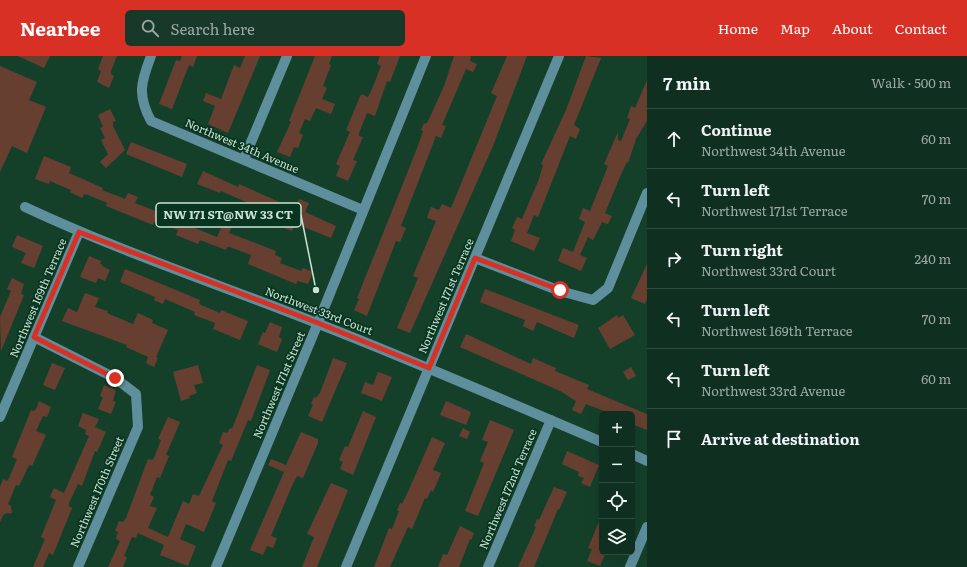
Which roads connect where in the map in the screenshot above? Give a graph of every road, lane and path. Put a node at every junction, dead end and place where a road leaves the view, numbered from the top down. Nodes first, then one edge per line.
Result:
1 (151, 56) edge
2 (287, 56) edge
3 (426, 56) edge
4 (559, 56) edge
5 (244, 159) junction
6 (647, 193) edge
7 (25, 207) dead end
8 (363, 210) junction
9 (79, 232) junction
10 (475, 258) junction
11 (318, 323) junction
12 (34, 337) junction
13 (429, 368) junction
14 (0, 417) edge
15 (551, 420) junction
16 (599, 441) edge
17 (635, 455) edge
18 (647, 461) edge
19 (647, 526) edge
20 (78, 567) edge
21 (216, 567) edge
22 (346, 567) edge
23 (488, 567) edge
24 (630, 567) edge

1 - 5 street, Northwest 34th Avenue
2 - 5 street
3 - 8 street, Northwest 171st Street
4 - 10 street, Northwest 171st Terrace
5 - 8 street, Northwest 34th Avenue
6 - 10 street
7 - 9 street, Northwest 33rd Court
8 - 11 street, Northwest 171st Street
9 - 11 street, Northwest 33rd Court
9 - 12 street, Northwest 169th Terrace
10 - 13 street, Northwest 171st Terrace
11 - 13 street, Northwest 33rd Court
11 - 21 street, Northwest 171st Street
12 - 14 street, Northwest 169th Terrace
12 - 20 street, Northwest 170th Street
13 - 15 street, Northwest 33rd Court
13 - 22 street, Northwest 171st Terrace
15 - 16 street, Northwest 33rd Court
15 - 23 street, Northwest 172nd Terrace
17 - 18 street
19 - 24 street

